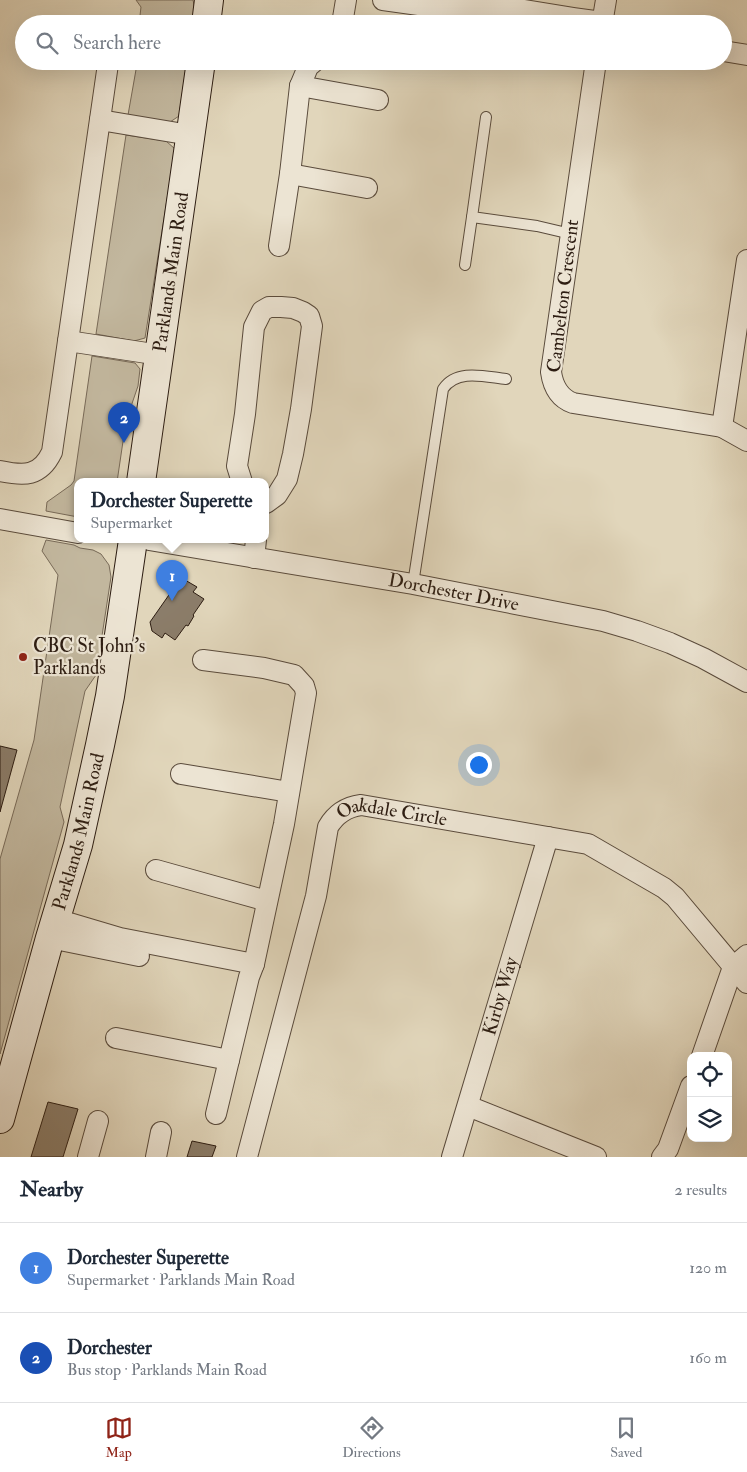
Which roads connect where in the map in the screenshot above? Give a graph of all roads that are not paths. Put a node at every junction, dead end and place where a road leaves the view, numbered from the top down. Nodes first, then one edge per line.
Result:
1 (209, 0) edge
2 (346, 0) edge
3 (384, 0) edge
4 (606, 0) edge
5 (455, 10) junction
6 (207, 15) edge
7 (344, 15) edge
8 (465, 15) edge
9 (555, 15) edge
10 (604, 15) edge
11 (732, 53) edge
12 (747, 56) edge
13 (107, 70) edge
14 (200, 70) edge
15 (307, 70) edge
16 (595, 70) edge
17 (300, 86) junction
18 (378, 100) dead end
19 (486, 117) dead end
20 (100, 120) junction
21 (190, 135) junction
22 (290, 174) junction
23 (367, 188) dead end
24 (472, 217) junction
25 (571, 234) junction
26 (279, 246) dead end
27 (747, 260) edge
28 (465, 265) dead end
29 (68, 341) junction
30 (160, 355) junction
31 (506, 378) dead end
32 (722, 427) junction
33 (747, 442) edge
34 (0, 471) edge
35 (142, 478) edge
36 (241, 478) edge
37 (269, 501) edge
38 (0, 520) edge
39 (74, 532) edge
40 (132, 543) edge
41 (184, 543) edge
42 (255, 549) edge
43 (413, 584) junction
44 (203, 660) dead end
45 (747, 682) edge
46 (181, 774) dead end
47 (288, 792) junction
48 (548, 837) junction
49 (156, 870) dead end
50 (267, 901) junction
51 (53, 928) junction
52 (740, 961) edge
53 (252, 970) junction
54 (747, 983) edge
55 (116, 1038) dead end
56 (704, 1052) edge
57 (229, 1060) junction
58 (687, 1097) edge
59 (468, 1106) junction
60 (216, 1114) dead end
61 (0, 1119) edge
62 (98, 1121) dead end
63 (161, 1132) dead end
64 (88, 1157) edge
65 (156, 1157) edge
66 (247, 1157) edge
67 (452, 1157) edge
68 (596, 1157) edge
69 (662, 1157) edge

1 - 6 street
2 - 7 street
3 - 5 street
4 - 10 street
5 - 8 street
5 - 9 street
11 - 12 street
13 - 20 street
14 - 21 street, Parklands Main Road
15 - 17 street
16 - 25 street, Cambelton Crescent
17 - 18 street
17 - 22 street
19 - 24 lane
20 - 21 street
20 - 29 street
21 - 30 street, Parklands Main Road
22 - 23 street
22 - 26 street
24 - 25 lane
24 - 28 lane
25 - 32 street, Cambelton Crescent
27 - 32 street
29 - 30 street
29 - 34 street
30 - 35 street, Parklands Main Road
31 - 43 lane
32 - 33 street, Cambelton Crescent
36 - 37 street
38 - 39 street
40 - 51 street, Parklands Main Road
41 - 42 street, Dorchester Drive
42 - 43 street, Dorchester Drive
43 - 45 street, Dorchester Drive
44 - 47 street
46 - 47 street
47 - 50 street
48 - 52 street, Oakdale Circle
48 - 59 street, Kirby Way
48 - 66 street, Oakdale Circle
49 - 50 street
50 - 53 street
51 - 53 street
51 - 61 street, Parklands Main Road
52 - 54 street, Oakdale Circle
52 - 56 street
53 - 57 street
55 - 57 street
57 - 60 street
58 - 69 street
59 - 67 street, Kirby Way
59 - 68 street
62 - 64 street
63 - 65 street

